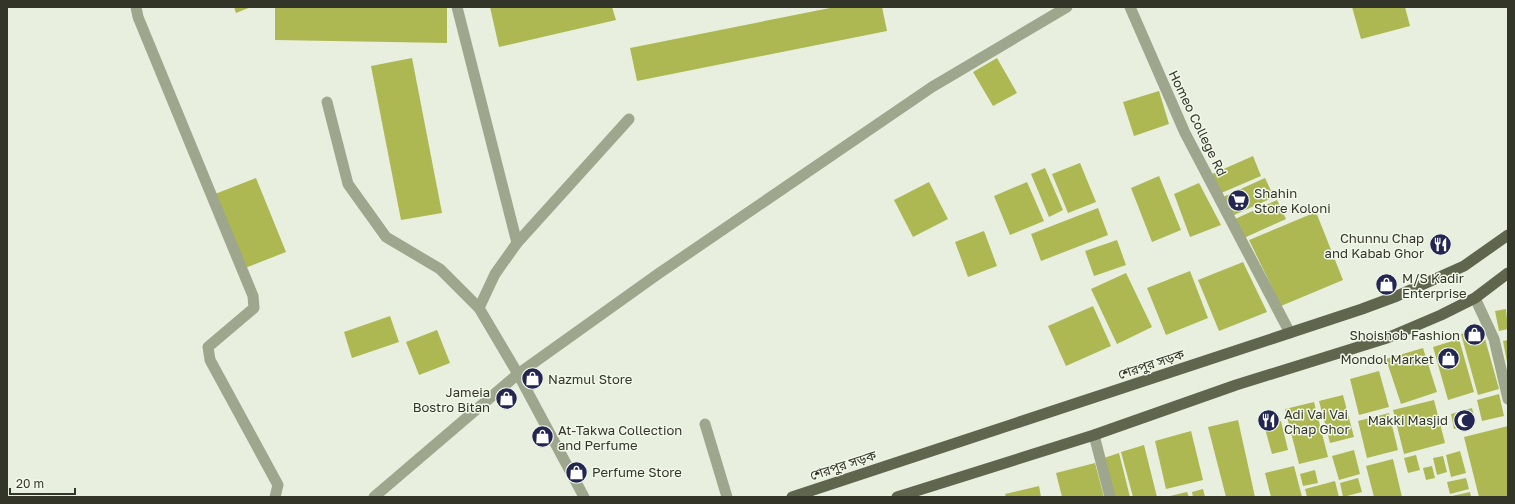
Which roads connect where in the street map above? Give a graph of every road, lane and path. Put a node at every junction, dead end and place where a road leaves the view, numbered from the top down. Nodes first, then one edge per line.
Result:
1 (136, 7) edge
2 (457, 7) edge
3 (1067, 7) edge
4 (1130, 7) edge
5 (327, 102) dead end
6 (629, 119) dead end
7 (1508, 235) edge
8 (517, 243) junction
9 (1508, 273) edge
10 (1475, 298) junction
11 (479, 308) junction
12 (1290, 333) junction
13 (518, 374) junction
14 (1508, 399) edge
15 (705, 424) dead end
16 (1094, 435) junction
17 (275, 497) edge
18 (374, 497) edge
19 (584, 497) edge
20 (727, 497) edge
21 (792, 497) edge
22 (897, 497) edge
23 (1110, 497) edge

1 - 17 street
2 - 8 street
3 - 13 street
4 - 12 street, Homeo College Rd
5 - 11 street
6 - 8 street
7 - 12 highway, শেরপুর সড়ক
8 - 11 street
9 - 10 highway
10 - 14 street
10 - 16 highway
11 - 13 street
12 - 21 highway, শেরপুর সড়ক
13 - 18 street
13 - 19 street
15 - 20 street
16 - 22 highway
16 - 23 street

